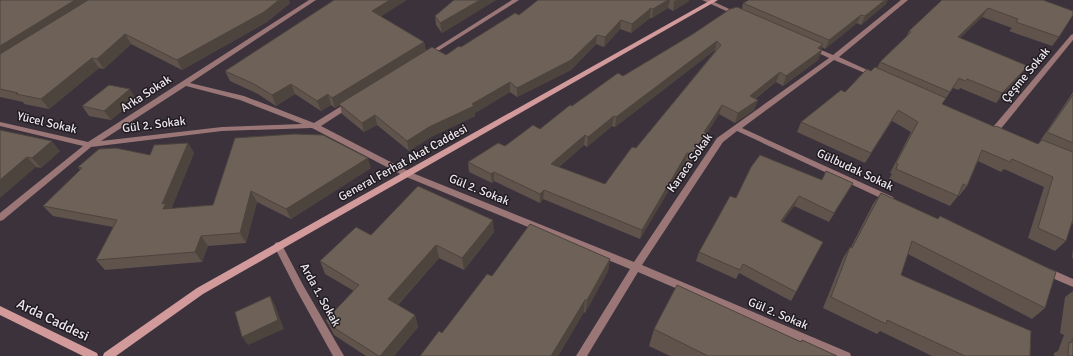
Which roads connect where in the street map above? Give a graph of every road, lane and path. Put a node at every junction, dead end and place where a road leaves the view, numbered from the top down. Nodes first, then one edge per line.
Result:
1 (312, 0) edge
2 (516, 0) edge
3 (905, 0) edge
4 (711, 1) edge
5 (747, 18) edge
6 (1073, 36) edge
7 (804, 45) edge
8 (833, 58) junction
9 (422, 59) edge
10 (883, 79) edge
11 (184, 83) junction
12 (355, 101) edge
13 (0, 124) edge
14 (315, 126) junction
15 (736, 128) junction
16 (996, 129) edge
17 (89, 145) junction
18 (407, 174) junction
19 (901, 204) edge
20 (0, 218) edge
21 (278, 246) junction
22 (636, 267) junction
23 (1037, 267) edge
24 (1073, 283) edge
25 (0, 310) edge
26 (93, 356) edge
27 (108, 356) edge
28 (340, 356) edge
29 (581, 356) edge
30 (846, 356) edge

1 - 11 street, Arka Sokak
2 - 9 street
3 - 8 street, Karaca Sokak
4 - 5 street
4 - 18 street, General Ferhat Akat Caddesi
6 - 16 street, Çeşme Sokak
7 - 8 street
8 - 10 street
8 - 15 street, Karaca Sokak
11 - 14 street
11 - 17 street, Arka Sokak
12 - 14 street
13 - 17 street, Yücel Sokak
14 - 17 street, Gül 2. Sokak
14 - 18 street, Gül 2. Sokak
15 - 19 street, Gülbudak Sokak
15 - 22 street, Karaca Sokak
17 - 20 street, Arka Sokak
18 - 21 street, General Ferhat Akat Caddesi
18 - 22 street, Gül 2. Sokak
21 - 27 street, General Ferhat Akat Caddesi
21 - 28 street, Arda 1. Sokak
22 - 29 street, Karaca Sokak
22 - 30 street, Gül 2. Sokak
23 - 24 street
25 - 26 street, Arda Caddesi

